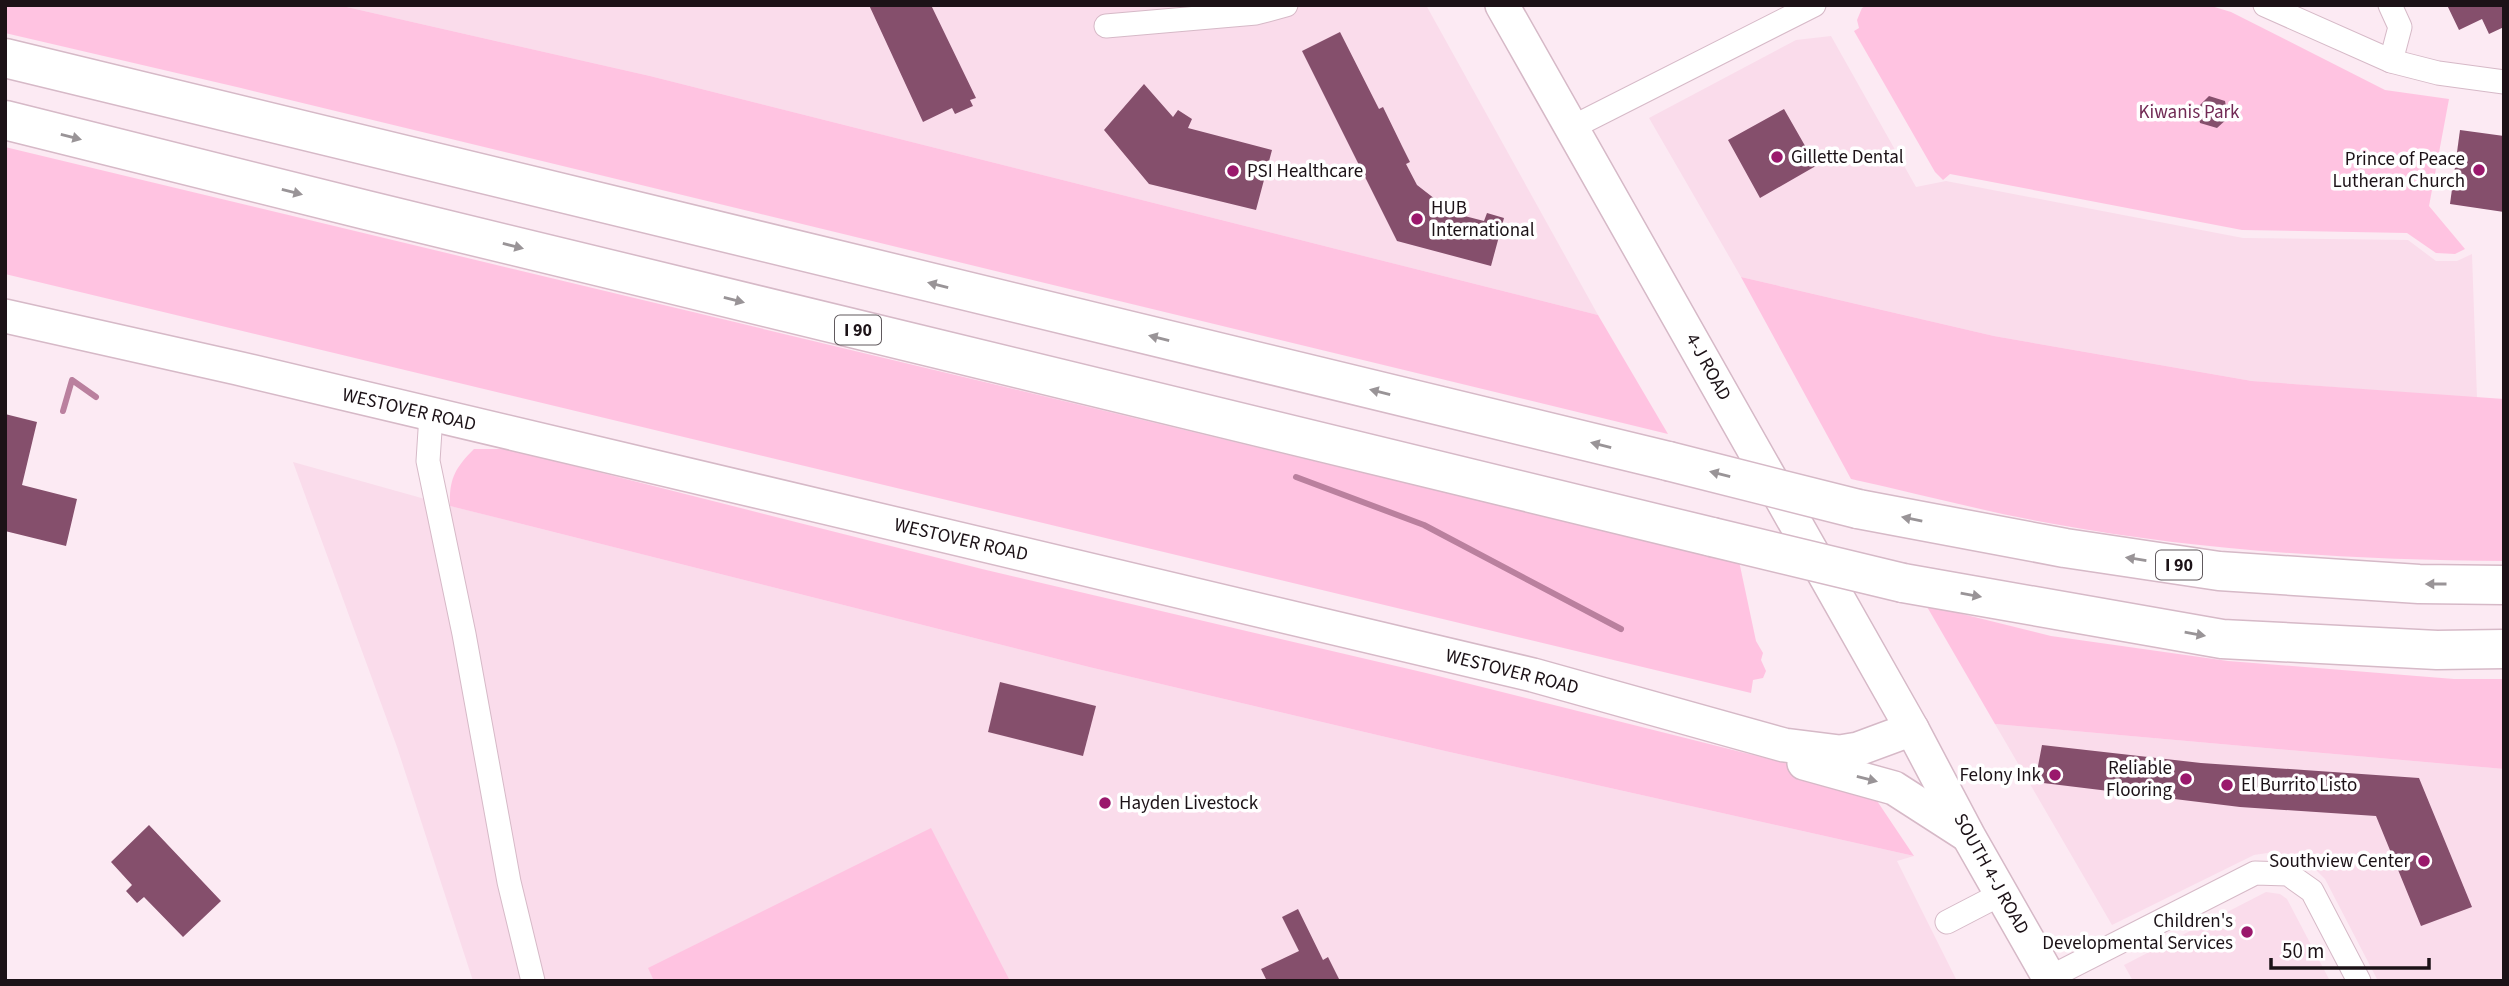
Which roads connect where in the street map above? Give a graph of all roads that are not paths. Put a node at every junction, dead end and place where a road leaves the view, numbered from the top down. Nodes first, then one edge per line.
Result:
1 (1286, 5) edge
2 (1502, 5) edge
3 (1814, 5) edge
4 (2265, 5) edge
5 (2390, 5) edge
6 (1106, 26) dead end
7 (5, 58) edge
8 (2391, 61) junction
9 (2504, 82) edge
10 (5, 120) edge
11 (1573, 127) junction
12 (5, 316) edge
13 (431, 415) junction
14 (2504, 585) edge
15 (2504, 649) edge
16 (1912, 729) junction
17 (1784, 745) junction
18 (1969, 837) junction
19 (2001, 894) junction
20 (1947, 922) dead end
21 (2048, 980) edge
22 (533, 981) edge
23 (2360, 981) edge

1 - 6 street
2 - 11 street, 4-J ROAD
3 - 11 street
4 - 8 street
5 - 8 street
14 -> 7 highway, I 90, bridge
8 - 9 street
10 -> 15 highway, I 90, bridge
11 - 16 street, 4-J ROAD
12 - 13 street, WESTOVER ROAD
13 - 17 street, WESTOVER ROAD
13 - 22 street
16 - 17 street, WESTOVER ROAD
16 - 18 street, SOUTH 4-J ROAD
17 -> 18 street
18 - 19 street, SOUTH 4-J ROAD
19 - 20 street
19 - 21 street, SOUTH 4-J ROAD
21 - 23 street

